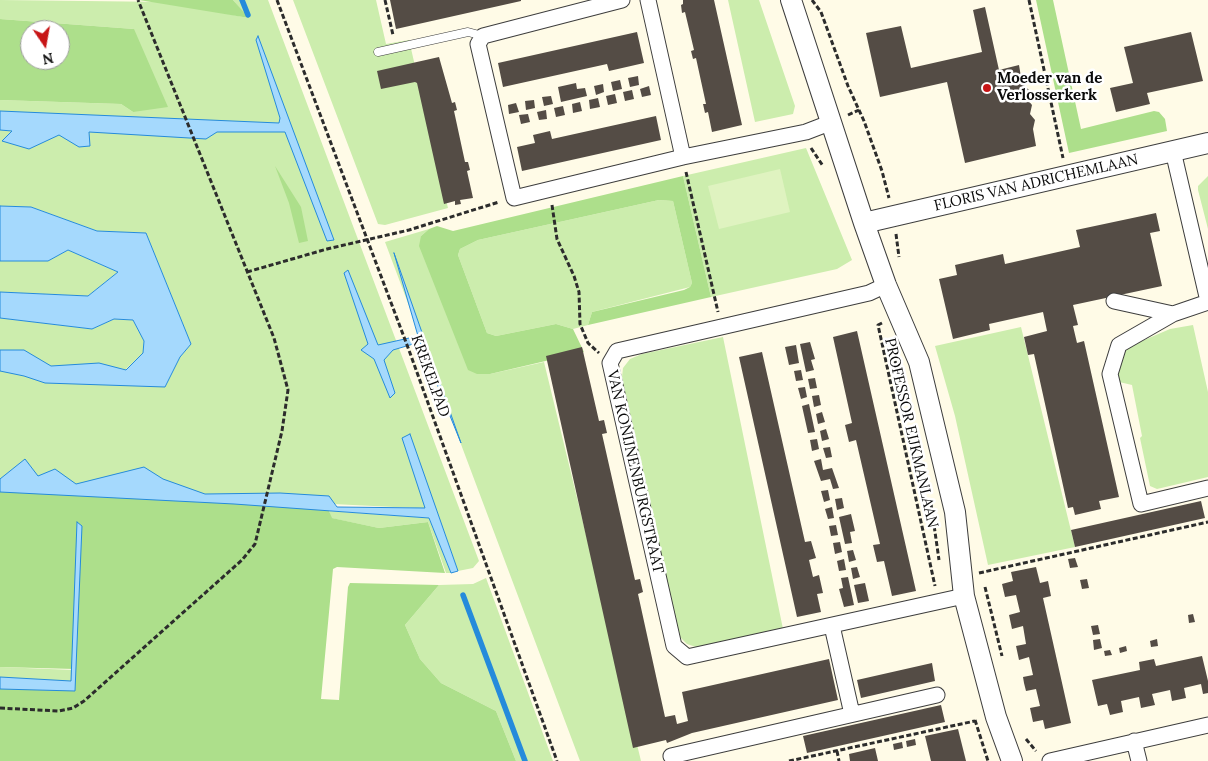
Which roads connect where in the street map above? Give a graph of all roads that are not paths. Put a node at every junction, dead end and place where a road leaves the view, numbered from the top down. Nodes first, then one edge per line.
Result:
1 (622, 0) edge
2 (648, 0) edge
3 (791, 0) edge
4 (483, 36) junction
5 (378, 52) dead end
6 (832, 122) junction
7 (1208, 143) edge
8 (1173, 151) junction
9 (683, 157) junction
10 (864, 222) junction
11 (878, 289) junction
12 (1114, 301) dead end
13 (1208, 302) edge
14 (1173, 314) junction
15 (1208, 488) edge
16 (964, 596) junction
17 (832, 626) junction
18 (937, 694) dead end
19 (852, 714) junction
20 (1208, 725) edge
21 (1134, 741) junction
22 (671, 756) dead end
23 (1012, 761) edge
24 (1050, 761) edge
25 (1139, 761) edge

1 - 4 street
2 - 9 street
3 - 6 street, PROFESSOR EIJKMANLAAN
4 - 5 lane
4 - 9 street
6 - 9 street
6 - 10 street, PROFESSOR EIJKMANLAAN
7 - 8 street, FLORIS VAN ADRICHEMLAAN
8 - 10 street, FLORIS VAN ADRICHEMLAAN
8 - 13 street
10 - 11 street, PROFESSOR EIJKMANLAAN
11 - 16 street, PROFESSOR EIJKMANLAAN
11 - 17 street, VAN KONIJNENBURGSTRAAT
12 - 14 street
13 - 14 street
14 - 15 street
16 - 17 street, VAN KONIJNENBURGSTRAAT
16 - 23 street, PROFESSOR EIJKMANLAAN
17 - 19 street
18 - 19 street
19 - 22 street
20 - 21 street
21 - 24 street
21 - 25 street

